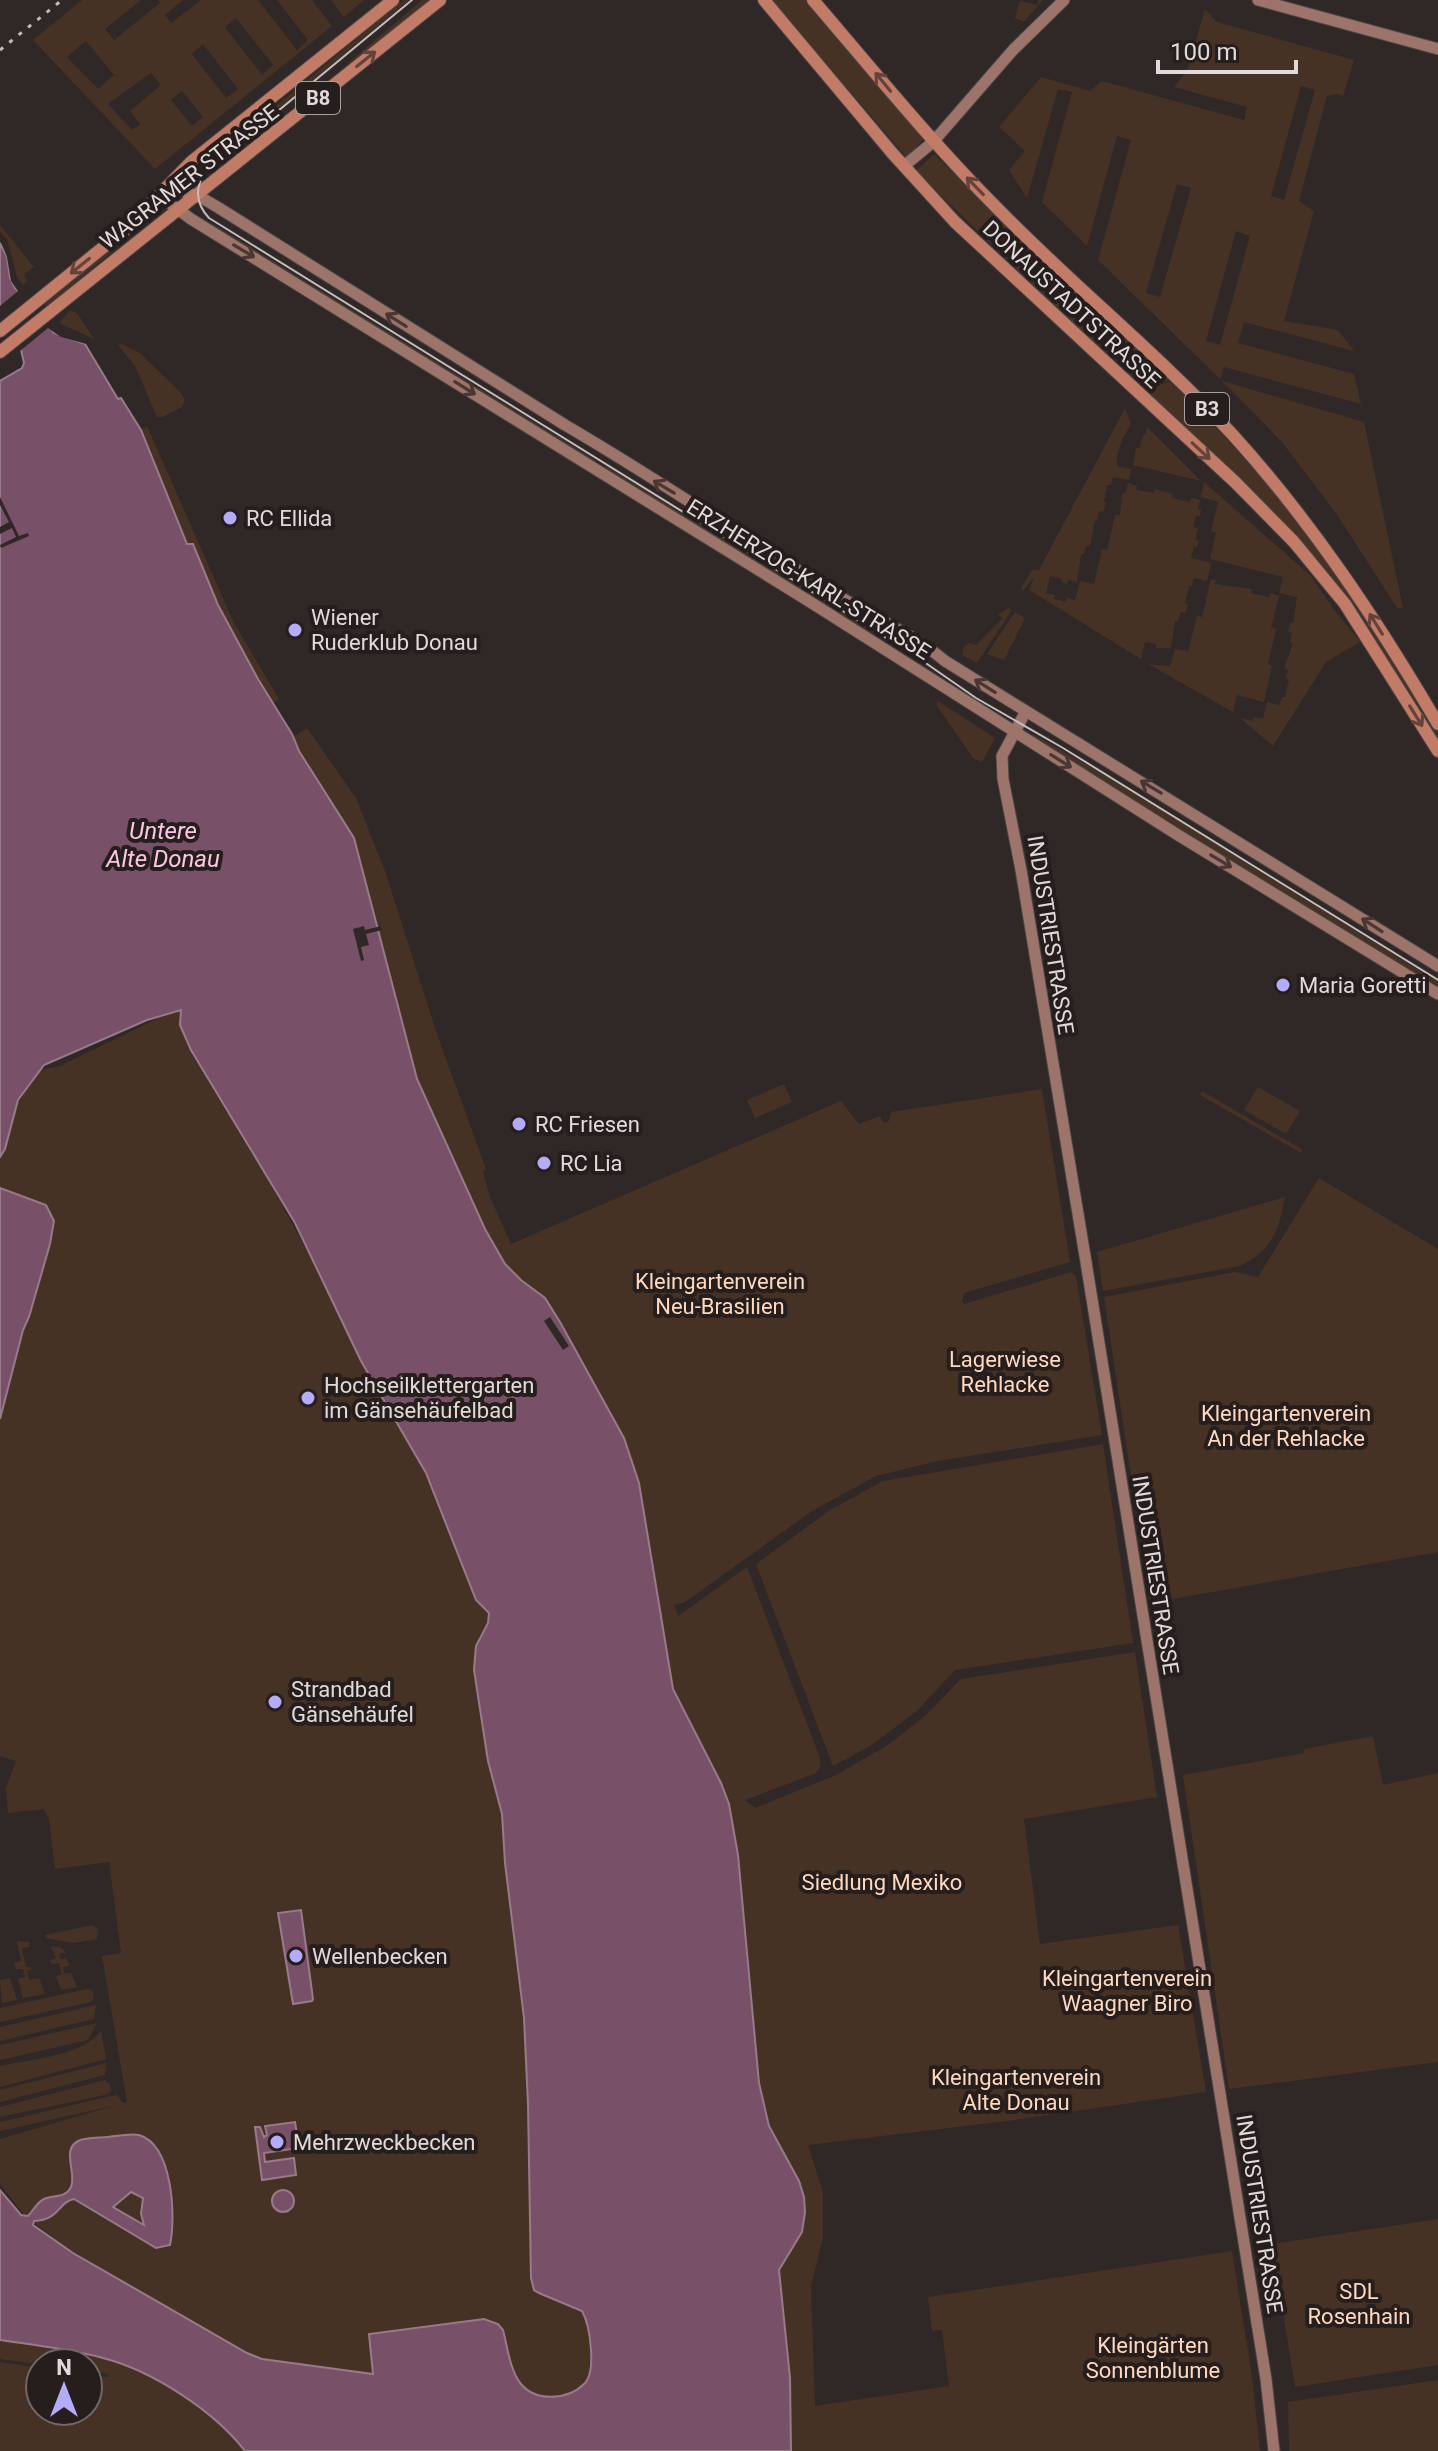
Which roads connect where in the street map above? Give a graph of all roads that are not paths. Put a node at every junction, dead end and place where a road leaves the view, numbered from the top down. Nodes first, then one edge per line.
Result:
1 (393, 0) edge
2 (440, 0) edge
3 (764, 0) edge
4 (813, 0) edge
5 (1064, 0) edge
6 (1258, 0) edge
7 (1438, 49) edge
8 (933, 142) junction
9 (904, 166) junction
10 (164, 191) junction
11 (196, 196) junction
12 (178, 210) junction
13 (1, 330) edge
14 (0, 352) edge
15 (1026, 711) junction
16 (1438, 724) edge
17 (1014, 732) junction
18 (1438, 751) edge
19 (1438, 966) edge
20 (1438, 994) edge
21 (1274, 2451) edge

1 - 10 main road, WAGRAMER STRASSE / B8
11 -> 2 main road, WAGRAMER STRASSE / B8
3 - 9 main road, DONAUSTADTSTRASSE / B3
8 -> 4 main road, DONAUSTADTSTRASSE / B3
5 - 8 main road
6 - 7 main road
8 - 9 main road
16 -> 8 main road, DONAUSTADTSTRASSE / B3
9 -> 18 main road, DONAUSTADTSTRASSE / B3
10 - 11 main road, ERZHERZOG-KARL-STRASSE
10 - 12 main road, ERZHERZOG-KARL-STRASSE
10 -> 13 main road, WAGRAMER STRASSE / B8
11 - 12 main road, WAGRAMER STRASSE / B8
15 -> 11 main road, ERZHERZOG-KARL-STRASSE
12 - 14 main road, WAGRAMER STRASSE / B8
12 -> 17 main road, ERZHERZOG-KARL-STRASSE
15 - 17 main road, INDUSTRIESTRASSE
19 -> 15 main road, ERZHERZOG-KARL-STRASSE
17 -> 20 main road, ERZHERZOG-KARL-STRASSE
17 - 21 main road, INDUSTRIESTRASSE

